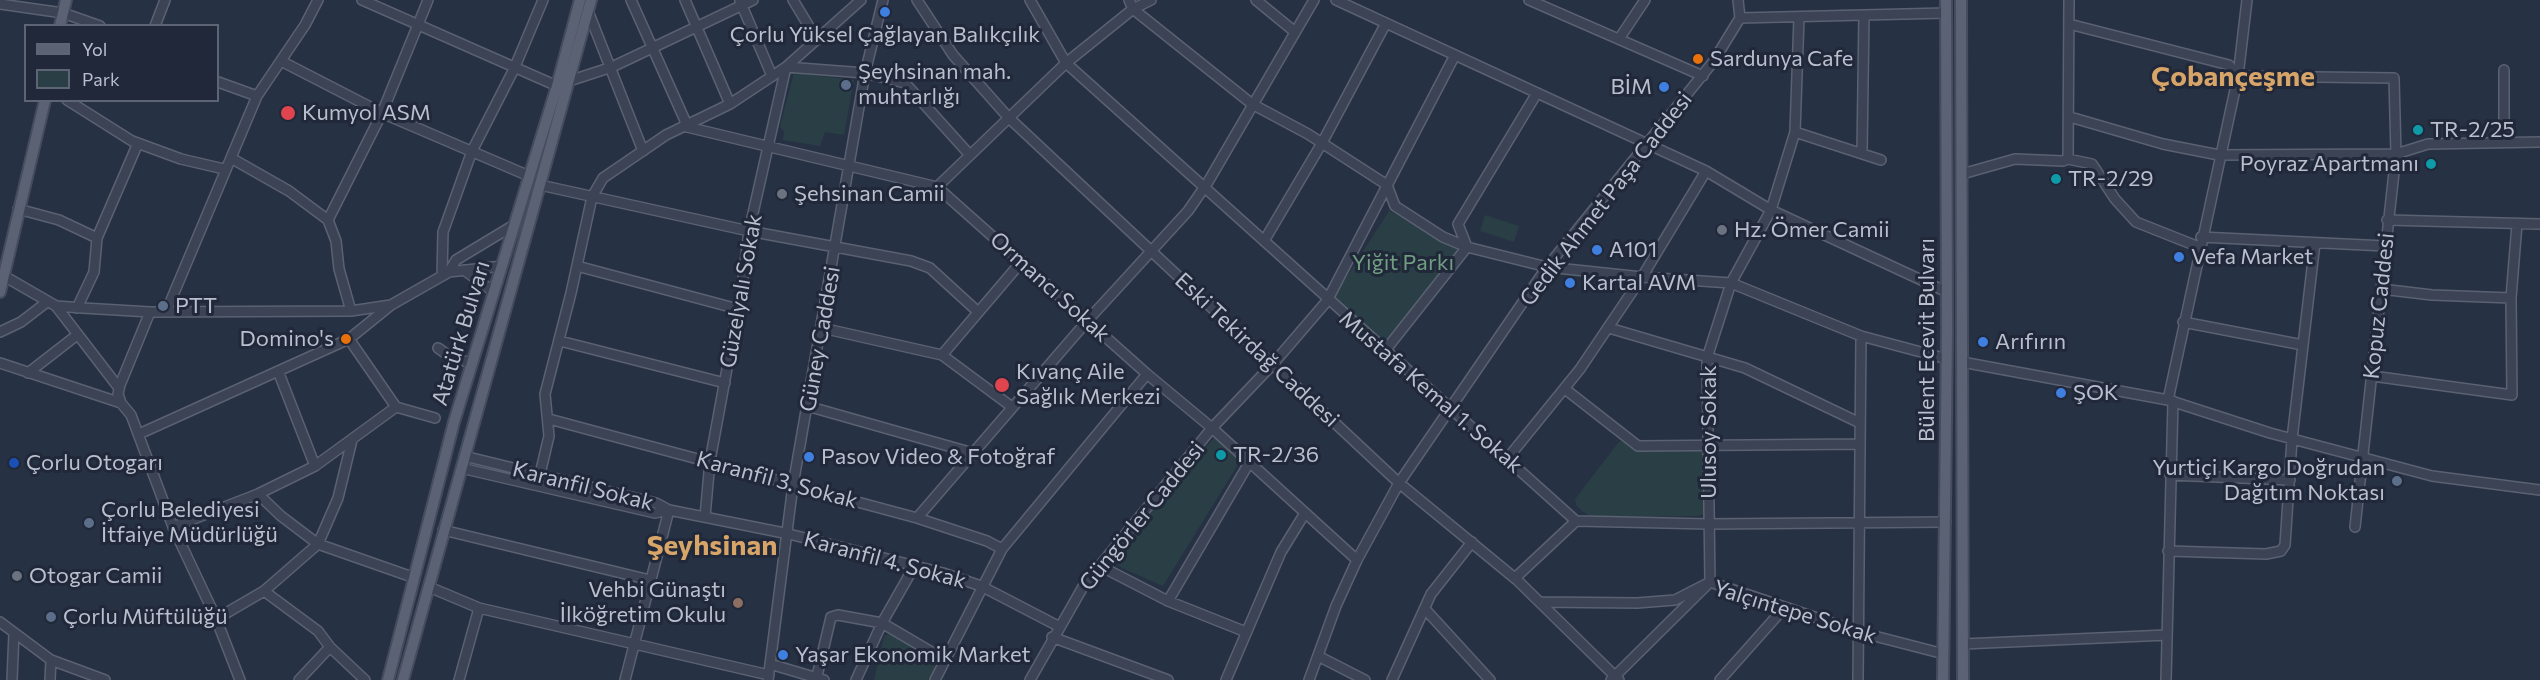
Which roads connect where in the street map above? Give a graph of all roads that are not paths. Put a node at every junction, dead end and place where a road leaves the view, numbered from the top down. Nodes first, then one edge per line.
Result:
1 (66, 0) edge
2 (165, 0) edge
3 (318, 0) edge
4 (362, 0) edge
5 (428, 0) edge
6 (543, 0) edge
7 (580, 0) edge
8 (631, 0) edge
9 (685, 0) edge
10 (753, 0) edge
11 (793, 0) edge
12 (861, 0) edge
13 (883, 0) edge
14 (917, 0) edge
15 (1030, 0) edge
16 (1151, 0) edge
17 (1256, 0) edge
18 (1314, 0) edge
19 (1336, 0) edge
20 (1529, 0) edge
21 (1645, 0) edge
22 (1738, 0) edge
23 (1946, 0) edge
24 (1961, 0) edge
25 (2069, 0) edge
26 (2247, 0) edge
27 (741, 3) edge
28 (0, 4) edge
29 (1550, 4) edge
30 (590, 5) edge
31 (1131, 5) edge
32 (63, 13) junction
33 (1946, 13) junction
34 (1864, 15) junction
35 (1799, 17) junction
36 (1740, 18) junction
37 (1386, 23) junction
38 (60, 24) edge
39 (94, 24) edge
40 (156, 24) edge
41 (418, 24) junction
42 (2069, 24) junction
43 (696, 26) junction
44 (1295, 32) junction
45 (816, 38) junction
46 (1618, 39) junction
47 (651, 46) junction
48 (1455, 55) junction
49 (281, 62) junction
50 (1066, 63) junction
51 (612, 67) junction
52 (786, 67) junction
53 (514, 69) junction
54 (2504, 70) dead end
55 (865, 73) junction
56 (772, 76) junction
57 (1703, 76) junction
58 (2238, 76) junction
59 (569, 81) junction
60 (219, 82) edge
61 (557, 86) junction
62 (1537, 93) junction
63 (256, 96) junction
64 (45, 102) edge
65 (70, 102) edge
66 (730, 104) junction
67 (1251, 104) junction
68 (382, 113) junction
69 (1008, 117) junction
70 (2070, 117) junction
71 (685, 126) junction
72 (1795, 132) junction
73 (2504, 142) junction
74 (2540, 142) edge
75 (138, 143) junction
76 (1322, 143) junction
77 (1649, 144) junction
78 (769, 146) junction
79 (472, 151) junction
80 (643, 151) junction
81 (1862, 153) junction
82 (969, 154) junction
83 (2396, 154) junction
84 (2219, 156) junction
85 (231, 158) junction
86 (2068, 159) junction
87 (1881, 160) dead end
88 (851, 164) junction
89 (224, 169) junction
90 (1706, 171) junction
91 (1962, 174) junction
92 (529, 176) junction
93 (540, 185) junction
94 (1387, 185) junction
95 (1205, 186) junction
96 (937, 187) junction
97 (592, 197) junction
98 (18, 209) junction
99 (1771, 210) junction
100 (328, 220) junction
101 (2388, 220) junction
102 (2517, 224) junction
103 (2540, 224) edge
104 (514, 225) junction
105 (748, 231) junction
106 (2201, 237) junction
107 (97, 238) junction
108 (1264, 242) junction
109 (2315, 243) junction
110 (2385, 246) junction
111 (1467, 247) junction
112 (2199, 248) junction
113 (836, 249) junction
114 (1153, 251) junction
115 (4, 259) edge
116 (1022, 261) junction
117 (502, 266) junction
118 (578, 266) junction
119 (517, 267) junction
120 (1547, 267) junction
121 (464, 270) junction
122 (445, 274) junction
123 (4, 276) junction
124 (1642, 277) junction
125 (1731, 283) junction
126 (2381, 289) junction
127 (0, 292) edge
128 (494, 292) junction
129 (1947, 292) junction
130 (2511, 298) junction
131 (1327, 301) junction
132 (51, 304) junction
133 (391, 305) junction
134 (77, 308) junction
135 (738, 309) junction
136 (351, 311) junction
137 (977, 311) junction
138 (150, 312) junction
139 (166, 312) junction
140 (1088, 320) junction
141 (2183, 322) junction
142 (822, 328) junction
143 (1609, 328) junction
144 (0, 332) edge
145 (77, 335) junction
146 (1862, 336) junction
147 (349, 339) junction
148 (560, 341) junction
149 (2303, 345) junction
150 (438, 348) dead end
151 (1384, 352) junction
152 (942, 355) junction
153 (1707, 358) junction
154 (1947, 359) junction
155 (1962, 362) junction
156 (0, 363) edge
157 (472, 363) junction
158 (1272, 365) junction
159 (278, 371) junction
160 (28, 373) junction
161 (1147, 374) junction
162 (2372, 376) junction
163 (725, 383) junction
164 (119, 388) junction
165 (1565, 389) junction
166 (2170, 400) junction
167 (121, 403) junction
168 (807, 406) junction
169 (396, 407) junction
170 (1012, 407) junction
171 (1451, 411) junction
172 (435, 418) dead end
173 (549, 419) junction
174 (1860, 423) junction
175 (1212, 428) junction
176 (139, 434) junction
177 (2292, 439) junction
178 (352, 440) junction
179 (1859, 444) junction
180 (1709, 445) junction
181 (973, 453) junction
182 (464, 456) junction
183 (1507, 459) junction
184 (2363, 459) junction
185 (711, 461) junction
186 (1250, 463) junction
187 (315, 466) junction
188 (461, 468) junction
189 (540, 474) junction
190 (2170, 475) junction
191 (2290, 480) junction
192 (1399, 483) junction
193 (793, 485) junction
194 (2540, 489) edge
195 (258, 494) junction
196 (669, 510) junction
197 (1305, 513) junction
198 (705, 517) junction
199 (917, 518) junction
200 (1575, 521) junction
201 (1858, 522) junction
202 (1946, 522) junction
203 (1709, 524) junction
204 (172, 527) junction
205 (2355, 527) dead end
206 (443, 530) junction
207 (789, 534) junction
208 (1472, 542) junction
209 (318, 544) junction
210 (1002, 549) junction
211 (2168, 551) junction
212 (1357, 560) junction
213 (915, 565) junction
214 (1100, 566) junction
215 (415, 578) junction
216 (1515, 578) junction
217 (650, 580) junction
218 (1710, 582) junction
219 (981, 586) junction
220 (429, 587) junction
221 (264, 591) junction
222 (1168, 601) junction
223 (1540, 602) junction
224 (479, 608) junction
225 (1784, 608) junction
226 (1425, 609) junction
227 (216, 619) junction
228 (0, 622) edge
229 (882, 623) junction
230 (1058, 626) junction
231 (1246, 632) junction
232 (1859, 632) junction
233 (14, 633) junction
234 (2167, 635) junction
235 (1052, 637) junction
236 (634, 642) junction
237 (1963, 645) junction
238 (330, 647) junction
239 (1944, 654) junction
240 (1318, 656) junction
241 (51, 660) junction
242 (945, 660) junction
243 (770, 664) junction
244 (768, 677) edge
245 (1151, 677) edge
246 (820, 678) edge
247 (1615, 679) edge
248 (1722, 679) edge
249 (12, 680) edge
250 (51, 680) edge
251 (105, 680) edge
252 (240, 680) edge
253 (298, 680) edge
254 (365, 680) edge
255 (388, 680) edge
256 (403, 680) edge
257 (459, 680) edge
258 (626, 680) edge
259 (856, 680) edge
260 (935, 680) edge
261 (1030, 680) edge
262 (1168, 680) edge
263 (1226, 680) edge
264 (1309, 680) edge
265 (1365, 680) edge
266 (1392, 680) edge
267 (1490, 680) edge
268 (1858, 680) edge
269 (1944, 680) edge
270 (1963, 680) edge
271 (2166, 680) edge

1 - 32 main road
2 - 40 street
3 - 49 street
4 - 41 street
5 - 41 street
6 - 53 street
7 - 61 main road, Atatürk Bulvarı
8 - 47 street
9 - 43 street
10 - 27 street
11 - 45 street
12 - 45 street
13 - 55 street, Güney Caddesi
14 - 69 street, Eski Tekirdağ Caddesi
15 - 50 street, Mustafa Kemal 1. Sokak
16 - 31 street
17 - 44 street
18 - 44 street
19 - 37 street
20 - 29 street
21 - 46 street
22 - 36 street
23 - 33 main road, Bülent Ecevit Bulvarı
24 - 91 main road, Bülent Ecevit Bulvarı
25 - 42 street
26 - 58 street
27 - 43 street
27 - 56 street
28 - 32 street
29 - 46 street
30 - 51 street
30 - 59 main road, Atatürk Bulvarı
31 - 50 street
31 - 67 street
32 - 38 main road
32 - 39 street
33 - 34 street
33 - 129 main road, Bülent Ecevit Bulvarı
34 - 35 street
34 - 81 street
35 - 36 street
35 - 72 street, Ulusoy Sokak
36 - 57 street, Gedik Ahmet Paşa Caddesi
37 - 48 street
37 - 76 street
41 - 53 street
41 - 68 street
42 - 58 street
42 - 70 street
43 - 47 street
43 - 66 street
44 - 67 street
45 - 52 street
46 - 57 street
47 - 51 street
47 - 71 street
48 - 62 street
48 - 94 street, Güngörler Caddesi
49 - 63 street
49 - 68 street
50 - 69 street
50 - 95 street, Mustafa Kemal 1. Sokak
51 - 59 street
51 - 80 street
52 - 55 street
52 - 56 street
52 - 78 street, Güzelyalı Sokak
53 - 61 street
53 - 79 street
54 - 73 street
55 - 82 street
55 - 88 street, Güney Caddesi
56 - 66 street
57 - 77 street, Gedik Ahmet Paşa Caddesi
58 - 83 street, Kopuz Caddesi
58 - 84 street
59 - 93 main road, Atatürk Bulvarı
60 - 63 street
61 - 92 main road, Atatürk Bulvarı
62 - 77 street
62 - 111 street
63 - 85 street
64 - 98 main road
65 - 75 street
66 - 71 street
67 - 76 street
67 - 95 street
68 - 79 street
68 - 100 street
69 - 82 street
69 - 114 street, Eski Tekirdağ Caddesi
70 - 84 street
70 - 86 street
71 - 78 street, Ormancı Sokak
71 - 80 street
72 - 81 street
72 - 99 street, Ulusoy Sokak
73 - 74 street
73 - 83 street
75 - 89 street
75 - 107 street
76 - 94 street
76 - 108 street
77 - 90 street
77 - 120 street, Gedik Ahmet Paşa Caddesi
78 - 88 street, Ormancı Sokak
78 - 105 street, Güzelyalı Sokak
79 - 92 street
79 - 122 street
80 - 97 street
81 - 87 street
82 - 96 street
83 - 84 street
83 - 101 street, Kopuz Caddesi
84 - 106 street
85 - 89 street
85 - 100 street
86 - 91 street
86 - 112 street
88 - 96 street, Ormancı Sokak
88 - 113 street, Güney Caddesi
89 - 139 street
90 - 99 street
90 - 124 street
91 - 155 main road, Bülent Ecevit Bulvarı
92 - 104 main road, Atatürk Bulvarı
93 - 97 street
93 - 119 main road, Atatürk Bulvarı
94 - 111 street
94 - 131 street, Güngörler Caddesi
95 - 108 street, Mustafa Kemal 1. Sokak
95 - 114 street
96 - 116 street, Ormancı Sokak
97 - 105 street
97 - 118 street
98 - 107 street
98 - 115 main road
99 - 125 street, Ulusoy Sokak
99 - 129 street
100 - 136 street
101 - 102 street
101 - 110 street, Kopuz Caddesi
102 - 103 street
102 - 130 street
104 - 117 main road, Atatürk Bulvarı
104 - 122 street
105 - 113 street
105 - 135 street, Güzelyalı Sokak
106 - 109 street
106 - 112 street
107 - 134 street
108 - 131 street, Mustafa Kemal 1. Sokak
109 - 110 street
109 - 149 street
110 - 126 street, Kopuz Caddesi
111 - 120 street
111 - 151 street
112 - 141 street
113 - 137 street
113 - 142 street, Güney Caddesi
114 - 140 street
114 - 158 street, Eski Tekirdağ Caddesi
115 - 123 main road
116 - 137 street
116 - 140 street, Ormancı Sokak
117 - 119 main road
117 - 121 street
117 - 128 main road, Atatürk Bulvarı
118 - 135 street
118 - 148 street
119 - 182 main road, Atatürk Bulvarı
120 - 124 street
120 - 171 street, Gedik Ahmet Paşa Caddesi
121 - 122 street
121 - 128 street
122 - 133 street
123 - 127 main road
123 - 132 street
124 - 125 street
124 - 143 street
125 - 146 street
125 - 153 street, Ulusoy Sokak
126 - 130 street
126 - 162 street, Kopuz Caddesi
128 - 157 main road, Atatürk Bulvarı
129 - 154 main road, Bülent Ecevit Bulvarı
130 - 162 street
131 - 151 street, Mustafa Kemal 1. Sokak
131 - 158 street, Güngörler Caddesi
132 - 134 street
132 - 144 street
132 - 145 street
133 - 136 street
133 - 147 street
134 - 138 street
135 - 163 street, Güzelyalı Sokak
136 - 139 street
137 - 152 street
138 - 139 street
138 - 164 street
140 - 161 street, Ormancı Sokak
140 - 170 street
141 - 149 street
141 - 166 street
142 - 152 street
142 - 168 street, Güney Caddesi
143 - 153 street
143 - 165 street
145 - 160 street
145 - 164 street
146 - 154 street
146 - 174 street
147 - 159 street
147 - 169 street
148 - 163 street
148 - 173 street
149 - 177 street
150 - 157 street
151 - 171 street, Mustafa Kemal 1. Sokak
152 - 170 street
153 - 174 street
153 - 180 street, Ulusoy Sokak
154 - 202 main road, Bülent Ecevit Bulvarı
155 - 166 street
155 - 237 main road, Bülent Ecevit Bulvarı
156 - 160 street
157 - 215 main road, Atatürk Bulvarı
158 - 175 street, Güngörler Caddesi
158 - 192 street, Eski Tekirdağ Caddesi
159 - 176 street
159 - 187 street
160 - 167 street
161 - 175 street, Ormancı Sokak
161 - 210 street
162 - 184 street, Kopuz Caddesi
163 - 185 street, Güzelyalı Sokak
164 - 167 street
165 - 180 street
165 - 183 street
166 - 177 street
166 - 190 street
167 - 176 street
168 - 181 street
168 - 193 street, Güney Caddesi
169 - 172 street
169 - 178 street
170 - 181 street
171 - 183 street, Mustafa Kemal 1. Sokak
171 - 192 street, Gedik Ahmet Paşa Caddesi
173 - 185 street, Karanfil 3. Sokak
173 - 189 street
174 - 179 street
175 - 186 street, Ormancı Sokak
175 - 214 street, Güngörler Caddesi
176 - 204 street
177 - 184 street
177 - 191 street
178 - 187 street
178 - 209 street
179 - 180 street
179 - 201 street
180 - 203 street, Ulusoy Sokak
181 - 199 street
182 - 188 main road, Atatürk Bulvarı
182 - 189 street, Karanfil Sokak
183 - 200 street, Mustafa Kemal 1. Sokak
184 - 194 street
184 - 205 street, Kopuz Caddesi
185 - 193 street, Karanfil 3. Sokak
185 - 198 street, Güzelyalı Sokak
186 - 197 street, Ormancı Sokak
186 - 222 street
187 - 195 street
188 - 196 street, Karanfil Sokak
188 - 206 main road, Atatürk Bulvarı
189 - 196 street, Karanfil Sokak
190 - 191 street
190 - 211 street
191 - 211 street
192 - 208 street, Eski Tekirdağ Caddesi
192 - 212 street, Gedik Ahmet Paşa Caddesi
193 - 199 street, Karanfil 3. Sokak
193 - 207 street, Güney Caddesi
195 - 204 street
195 - 209 street
196 - 198 street, Karanfil 4. Sokak
196 - 217 street
197 - 212 street, Ormancı Sokak
197 - 231 street
198 - 207 street, Karanfil 4. Sokak
199 - 210 street, Karanfil 3. Sokak
200 - 203 street
200 - 216 street
201 - 202 street
201 - 203 street
201 - 232 street
202 - 239 main road, Bülent Ecevit Bulvarı
203 - 218 street, Ulusoy Sokak
204 - 227 street
206 - 217 street
206 - 220 main road, Atatürk Bulvarı
207 - 213 street, Karanfil 4. Sokak
207 - 243 street, Güney Caddesi
208 - 216 street, Eski Tekirdağ Caddesi
208 - 226 street
209 - 215 street
209 - 221 street
210 - 219 street
211 - 234 street
212 - 240 street, Gedik Ahmet Paşa Caddesi
213 - 219 street, Karanfil 4. Sokak
213 - 229 street
214 - 222 street
214 - 230 street, Güngörler Caddesi
215 - 255 main road, Atatürk Bulvarı
216 - 223 street, Eski Tekirdağ Caddesi
217 - 236 street
218 - 223 street, Yalçıntepe Sokak
218 - 225 street, Yalçıntepe Sokak
218 - 247 street
219 - 230 street, Karanfil 4. Sokak
219 - 242 street
220 - 224 street
220 - 256 main road, Atatürk Bulvarı
221 - 227 street
221 - 238 street
222 - 231 street
223 - 247 street, Eski Tekirdağ Caddesi
224 - 236 street
224 - 257 street
225 - 232 street, Yalçıntepe Sokak
225 - 248 street
226 - 266 street
226 - 267 street
227 - 252 street
228 - 233 street
229 - 242 street
229 - 246 street
229 - 259 street
230 - 235 street, Güngörler Caddesi
231 - 263 street
232 - 239 street, Yalçıntepe Sokak
232 - 268 street
233 - 241 street
233 - 249 street
234 - 237 street
234 - 271 street
235 - 245 street
235 - 261 street, Güngörler Caddesi
236 - 244 street
236 - 258 street
237 - 270 main road, Bülent Ecevit Bulvarı
238 - 253 street
238 - 254 street
239 - 269 main road, Bülent Ecevit Bulvarı
240 - 264 street, Gedik Ahmet Paşa Caddesi
240 - 265 street
241 - 250 street
241 - 251 street
242 - 260 street
243 - 244 street, Güney Caddesi
243 - 246 street
245 - 262 street

